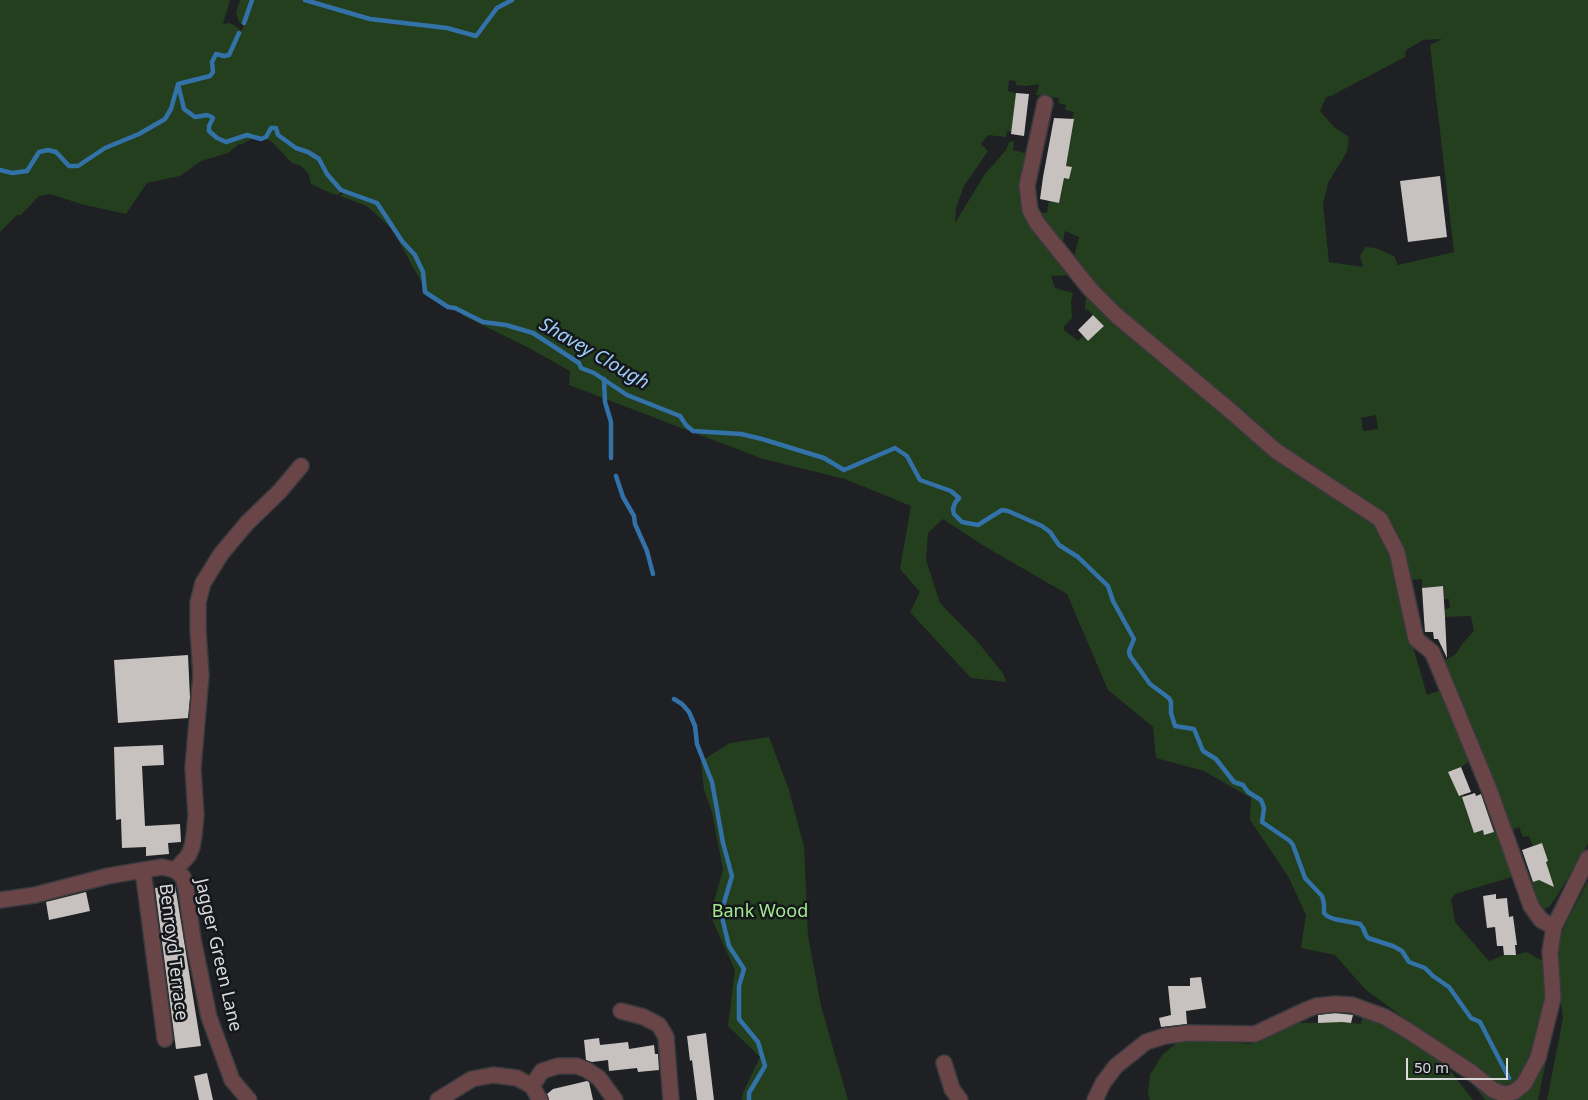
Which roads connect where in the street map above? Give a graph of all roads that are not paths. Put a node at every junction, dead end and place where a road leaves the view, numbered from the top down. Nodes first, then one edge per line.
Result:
1 (1045, 103) dead end
2 (301, 466) dead end
3 (1588, 858) edge
4 (143, 870) junction
5 (175, 870) junction
6 (0, 900) edge
7 (1554, 927) junction
8 (621, 1011) dead end
9 (165, 1039) dead end
10 (944, 1063) dead end
11 (532, 1086) junction
12 (249, 1100) edge
13 (438, 1100) edge
14 (540, 1100) edge
15 (615, 1100) edge
16 (670, 1100) edge
17 (960, 1100) edge
18 (1095, 1100) edge

1 - 7 street
2 - 5 street
3 - 7 street
4 - 5 street, Jagger Green Lane
4 - 6 street, Jagger Green Lane
4 - 9 street, Benroyd Terrace
5 - 12 street, Jagger Green Lane
7 - 18 street
8 - 16 street
10 - 17 street
11 - 13 street
11 - 14 street
11 - 15 street

